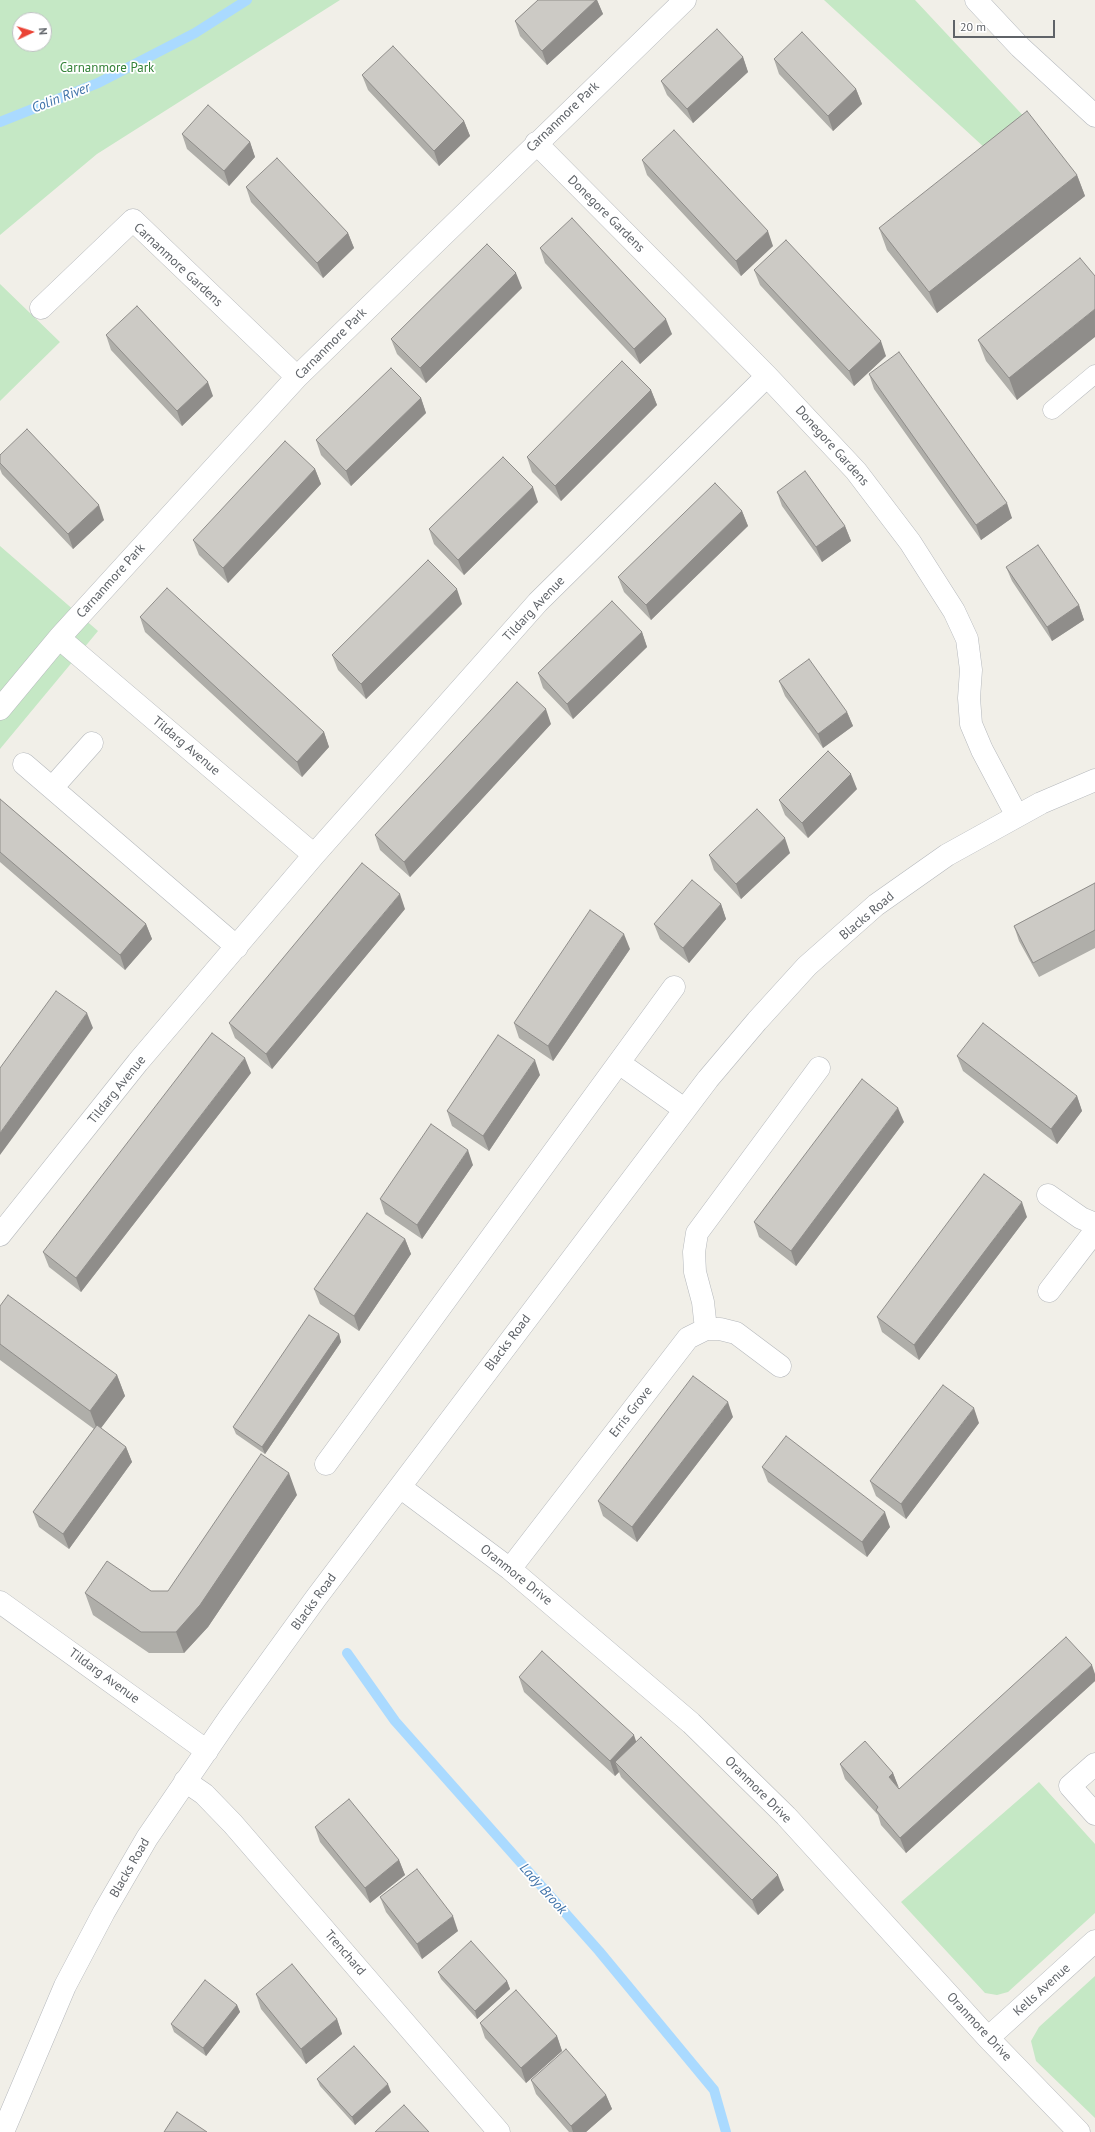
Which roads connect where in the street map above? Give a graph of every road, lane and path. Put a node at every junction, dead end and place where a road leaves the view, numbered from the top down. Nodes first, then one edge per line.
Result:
1 (685, 0) edge
2 (976, 0) edge
3 (1095, 116) edge
4 (536, 143) junction
5 (41, 308) dead end
6 (1095, 374) edge
7 (767, 376) junction
8 (297, 377) junction
9 (1052, 410) dead end
10 (59, 638) junction
11 (0, 709) edge
12 (92, 743) dead end
13 (24, 764) dead end
14 (1095, 780) edge
15 (52, 788) junction
16 (1017, 816) junction
17 (314, 855) junction
18 (237, 947) junction
19 (674, 987) dead end
20 (619, 1063) junction
21 (819, 1068) dead end
22 (684, 1109) junction
23 (1048, 1195) dead end
24 (1095, 1224) edge
25 (1095, 1231) edge
26 (0, 1235) edge
27 (1049, 1291) dead end
28 (706, 1329) junction
29 (780, 1366) dead end
30 (326, 1464) dead end
31 (400, 1487) junction
32 (510, 1569) junction
33 (0, 1602) edge
34 (206, 1751) junction
35 (1095, 1764) edge
36 (185, 1781) junction
37 (1095, 1814) edge
38 (1095, 1941) edge
39 (988, 2038) junction
40 (3, 2132) edge
41 (499, 2132) edge
42 (1080, 2132) edge

1 - 4 street, Carnanmore Park
2 - 3 street
4 - 7 street, Donegore Gardens
4 - 8 street, Carnanmore Park
5 - 8 street, Carnanmore Gardens
6 - 9 lane
7 - 16 street, Donegore Gardens
7 - 17 street, Tildarg Avenue
8 - 10 street, Carnanmore Park
10 - 11 street, Carnanmore Park
10 - 17 street, Tildarg Avenue
12 - 15 street
13 - 15 street
14 - 16 street, Blacks Road
15 - 18 street
16 - 22 street, Blacks Road
17 - 18 street, Tildarg Avenue
18 - 26 street, Tildarg Avenue
19 - 20 street
20 - 22 street
20 - 30 street
21 - 28 street
22 - 31 street, Blacks Road
23 - 24 street
25 - 27 street
28 - 29 street
28 - 32 street, Erris Grove
31 - 32 street, Oranmore Drive
31 - 34 street, Blacks Road
32 - 39 street, Oranmore Drive
33 - 34 street, Tildarg Avenue
34 - 36 street, Blacks Road
35 - 37 street
36 - 40 street, Blacks Road
36 - 41 street, Trenchard
38 - 39 street, Kells Avenue
39 - 42 street, Oranmore Drive

